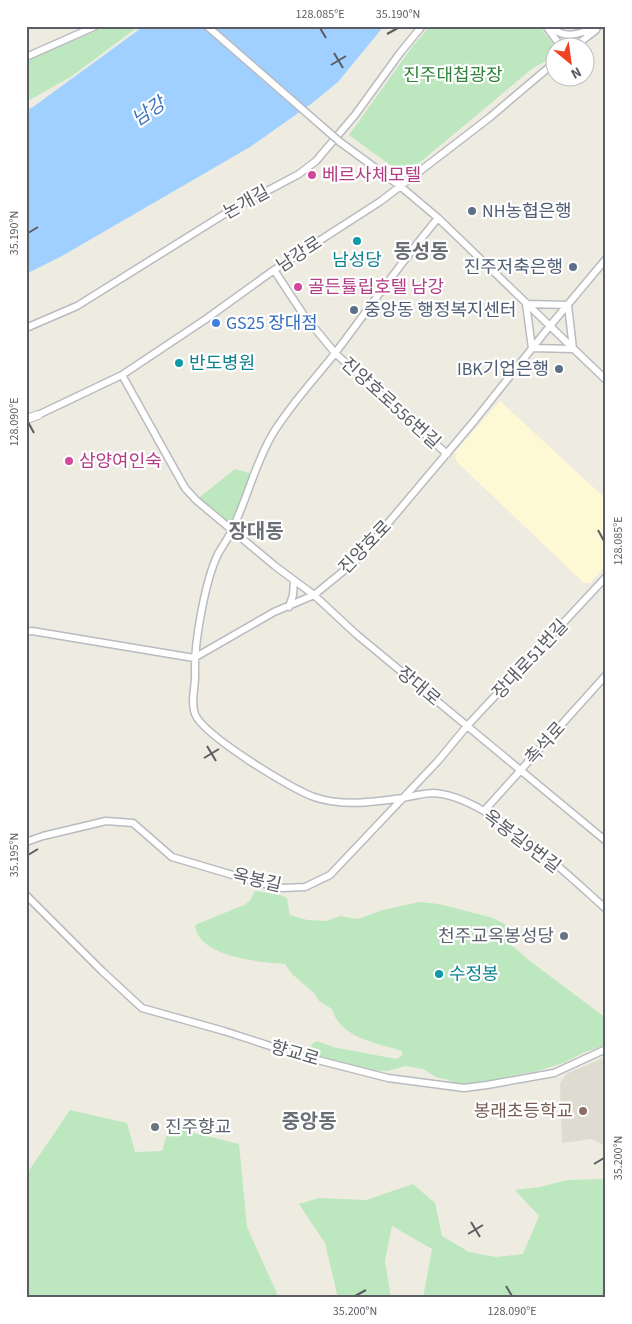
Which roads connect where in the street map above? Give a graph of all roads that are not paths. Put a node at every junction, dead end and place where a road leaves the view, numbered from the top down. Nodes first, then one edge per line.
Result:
1 (102, 26) edge
2 (207, 26) edge
3 (422, 26) edge
4 (546, 26) edge
5 (551, 26) edge
6 (600, 26) edge
7 (94, 27) edge
8 (555, 38) edge
9 (585, 38) edge
10 (26, 57) edge
11 (544, 71) edge
12 (400, 186) junction
13 (438, 218) junction
14 (606, 259) edge
15 (274, 270) junction
16 (526, 304) junction
17 (568, 304) junction
18 (549, 327) junction
19 (26, 328) edge
20 (532, 348) junction
21 (573, 349) junction
22 (334, 353) junction
23 (122, 375) junction
24 (606, 380) edge
25 (38, 415) joint
26 (27, 419) edge
27 (447, 454) junction
28 (232, 530) junction
29 (606, 577) edge
30 (294, 580) junction
31 (314, 595) junction
32 (288, 607) junction
33 (26, 632) edge
34 (194, 658) junction
35 (606, 675) edge
36 (467, 726) junction
37 (520, 770) junction
38 (402, 798) junction
39 (484, 811) junction
40 (606, 841) edge
41 (26, 842) edge
42 (26, 895) edge
43 (606, 909) edge
44 (606, 1049) edge

1 - 7 street
2 - 12 street, bridge
3 - 19 street, 논개길
4 - 8 street
5 - 6 street
6 - 9 street
7 - 10 street
11 - 12 street, 남강로
12 - 13 street
12 - 15 street, 남강로
13 - 16 street
13 - 22 street
14 - 17 street, 진양호로
15 - 22 street, 진양호로556번길
15 - 23 street, 남강로
16 - 17 street
16 - 18 street
16 - 20 street
17 - 18 street, 진양호로
17 - 21 street
18 - 20 street, 진양호로
18 - 21 street
20 - 21 street
20 - 27 street, 진양호로
21 - 24 street
22 - 27 street, 진양호로556번길
22 - 28 street
23 - 25 street, 남강로
23 - 28 street, 장대로
25 - 26 main road, 남강로
27 - 31 street, 진양호로
28 - 30 street, 장대로
28 - 34 street, 옥봉길9번길
29 - 36 street, 장대로51번길
30 - 31 street, 장대로
30 - 32 street
31 - 32 street, 진양호로
31 - 36 street, 장대로
32 - 34 street, 진양호로
33 - 34 street
34 - 38 street, 옥봉길9번길
35 - 37 street, 촉석로
36 - 37 street, 장대로
36 - 38 street, 옥봉길
37 - 39 street, 촉석로
37 - 40 street, 장대로
38 - 39 street, 옥봉길9번길
38 - 41 street, 옥봉길
39 - 43 street, 옥봉길9번길
42 - 44 street, 향교로

